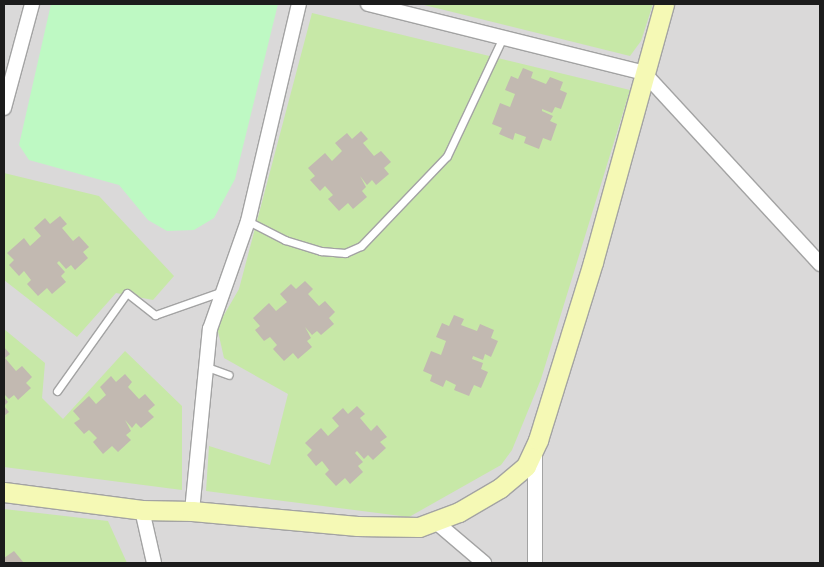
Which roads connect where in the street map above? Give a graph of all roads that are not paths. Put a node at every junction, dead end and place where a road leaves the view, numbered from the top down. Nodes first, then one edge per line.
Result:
1 (32, 4) edge
2 (299, 4) edge
3 (368, 4) edge
4 (664, 4) edge
5 (503, 37) junction
6 (644, 73) junction
7 (4, 108) edge
8 (248, 221) junction
9 (820, 264) edge
10 (223, 290) junction
11 (207, 367) junction
12 (229, 375) dead end
13 (58, 391) dead end
14 (535, 447) junction
15 (4, 492) edge
16 (142, 510) junction
17 (192, 511) junction
18 (437, 523) junction
19 (154, 563) edge
20 (484, 563) edge
21 (535, 563) edge

1 - 7 street
2 - 8 street
3 - 5 street
4 - 6 street
5 - 6 street
5 - 8 lane
6 - 9 street
6 - 14 street
8 - 10 street
10 - 11 street
10 - 13 lane
11 - 12 lane
11 - 17 street
14 - 18 street
14 - 21 street
15 - 16 street
16 - 17 street
16 - 19 street
17 - 18 street
18 - 20 street

